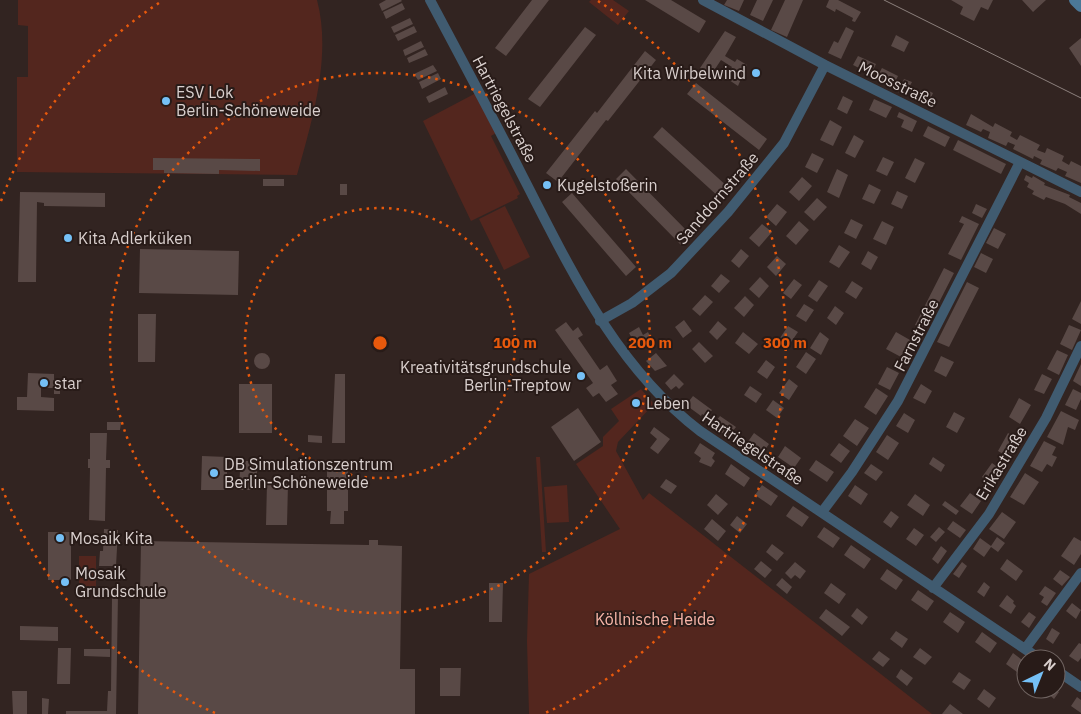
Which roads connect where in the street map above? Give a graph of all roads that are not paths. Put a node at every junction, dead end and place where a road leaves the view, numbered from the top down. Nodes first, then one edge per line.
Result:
1 (430, 0) edge
2 (703, 0) edge
3 (1075, 0) edge
4 (1081, 6) edge
5 (825, 65) junction
6 (1020, 162) junction
7 (1081, 192) edge
8 (600, 321) junction
9 (1081, 346) edge
10 (822, 512) junction
11 (1081, 573) edge
12 (933, 588) junction
13 (1025, 648) joint
14 (1066, 677) edge
15 (1081, 687) edge

1 - 8 street, Hartriegelstraße
2 - 5 street, Moosstraße
3 - 4 main road
5 - 6 street, Moosstraße
5 - 8 street, Sanddornstraße
6 - 7 street, Moosstraße
6 - 10 street, Farnstraße
8 - 10 street, Hartriegelstraße
9 - 12 street, Erikastraße
10 - 12 street, Hartriegelstraße
11 - 13 street
12 - 13 street, Hartriegelstraße
14 - 15 street

